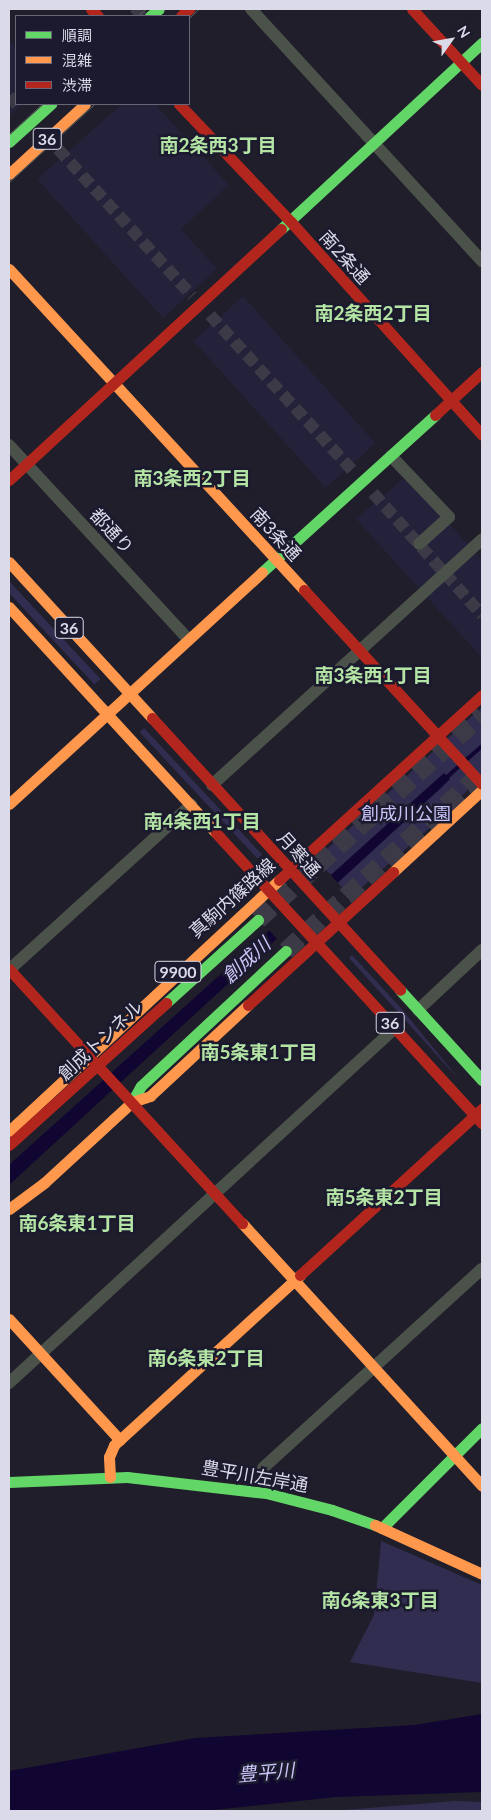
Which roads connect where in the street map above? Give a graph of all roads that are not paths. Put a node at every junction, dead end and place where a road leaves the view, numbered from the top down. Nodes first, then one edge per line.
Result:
1 (251, 9) edge
2 (412, 9) edge
3 (482, 44) edge
4 (462, 62) junction
5 (482, 85) edge
6 (49, 105) edge
7 (85, 105) edge
8 (180, 105) edge
9 (9, 142) edge
10 (376, 144) junction
11 (9, 174) edge
12 (291, 222) junction
13 (482, 260) edge
14 (9, 269) edge
15 (482, 372) edge
16 (114, 384) junction
17 (451, 401) junction
18 (482, 436) edge
19 (9, 445) edge
20 (391, 456) junction
21 (26, 464) junction
22 (9, 480) edge
23 (482, 540) edge
24 (419, 544) dead end
25 (277, 561) junction
26 (9, 562) edge
27 (9, 607) edge
28 (189, 640) junction
29 (360, 651) junction
30 (130, 695) junction
31 (482, 695) edge
32 (107, 714) junction
33 (437, 735) junction
34 (482, 784) edge
35 (212, 785) junction
36 (482, 790) edge
37 (10, 799) edge
38 (190, 805) junction
39 (290, 869) junction
40 (268, 889) junction
41 (258, 920) tunnel mouth
42 (338, 923) junction
43 (317, 943) junction
44 (482, 950) edge
45 (286, 951) tunnel mouth
46 (9, 970) edge
47 (418, 1010) junction
48 (395, 1028) junction
49 (88, 1054) junction
50 (98, 1066) junction
51 (482, 1080) edge
52 (132, 1102) junction
53 (480, 1116) edge
54 (9, 1131) edge
55 (9, 1144) edge
56 (215, 1194) junction
57 (9, 1209) edge
58 (482, 1269) edge
59 (295, 1280) junction
60 (9, 1319) edge
61 (40, 1353) junction
62 (374, 1367) junction
63 (9, 1382) edge
64 (482, 1428) edge
65 (120, 1440) junction
66 (454, 1454) junction
67 (263, 1468) dead end
68 (110, 1477) junction
69 (9, 1482) edge
70 (482, 1486) edge
71 (382, 1528) junction
72 (482, 1574) edge

1 - 10 street
2 - 4 main road
3 - 4 main road
4 - 5 main road
4 - 10 main road
6 - 9 main road, 36
7 - 11 main road, 36
8 - 12 main road, 南2条通
10 - 12 main road
10 - 13 street
12 - 16 main road
12 - 17 main road, 南2条通
14 - 16 main road, 南3条通
15 - 17 main road
16 - 21 main road
16 - 25 main road, 南3条通
17 - 18 main road, 南2条通
17 - 20 main road
19 - 21 street, 都通り
20 - 24 street
20 - 25 main road
21 - 22 main road
21 - 28 street, 都通り
23 - 29 street
25 - 28 main road
25 - 29 main road, 南3条通
26 - 30 main road, 月寒通 / 36
27 - 32 main road, 36
28 - 30 main road
29 - 33 main road, 南3条通
29 - 35 street
30 - 32 main road
30 - 35 main road, 月寒通 / 36
31 - 33 main road, 真駒内篠路線 / 9900
32 - 37 main road
32 - 38 main road, 36
33 - 34 main road, 南3条通
33 - 39 main road, 真駒内篠路線 / 9900
35 - 39 main road, 月寒通 / 36
36 - 42 main road
38 - 40 main road, 36
38 - 46 street
39 - 40 main road, 真駒内篠路線 / 9900
39 - 42 main road, 月寒通 / 36
40 - 43 main road, 36
40 - 49 main road, 真駒内篠路線 / 9900
41 - 50 main road, 創成トンネル
42 - 43 main road
42 - 47 main road, 月寒通 / 36
43 - 48 main road, 36
43 - 52 main road
44 - 47 street
45 - 52 main road
46 - 49 main road
47 - 51 main road, 月寒通 / 36
48 - 53 main road, 36
48 - 56 street
49 - 50 main road
49 - 54 main road, 真駒内篠路線 / 9900
50 - 52 main road
50 - 55 main road, 創成トンネル
52 - 56 main road
52 - 57 main road
53 - 59 main road
56 - 59 main road
56 - 61 street
58 - 62 street
59 - 62 main road
59 - 65 main road
60 - 61 main road
61 - 63 street
61 - 65 main road
62 - 66 main road
62 - 67 street
64 - 66 main road
65 - 68 main road
66 - 70 main road
66 - 71 main road
68 - 69 main road, 豊平川左岸通
68 - 71 main road, 豊平川左岸通
71 - 72 main road, 豊平川左岸通

